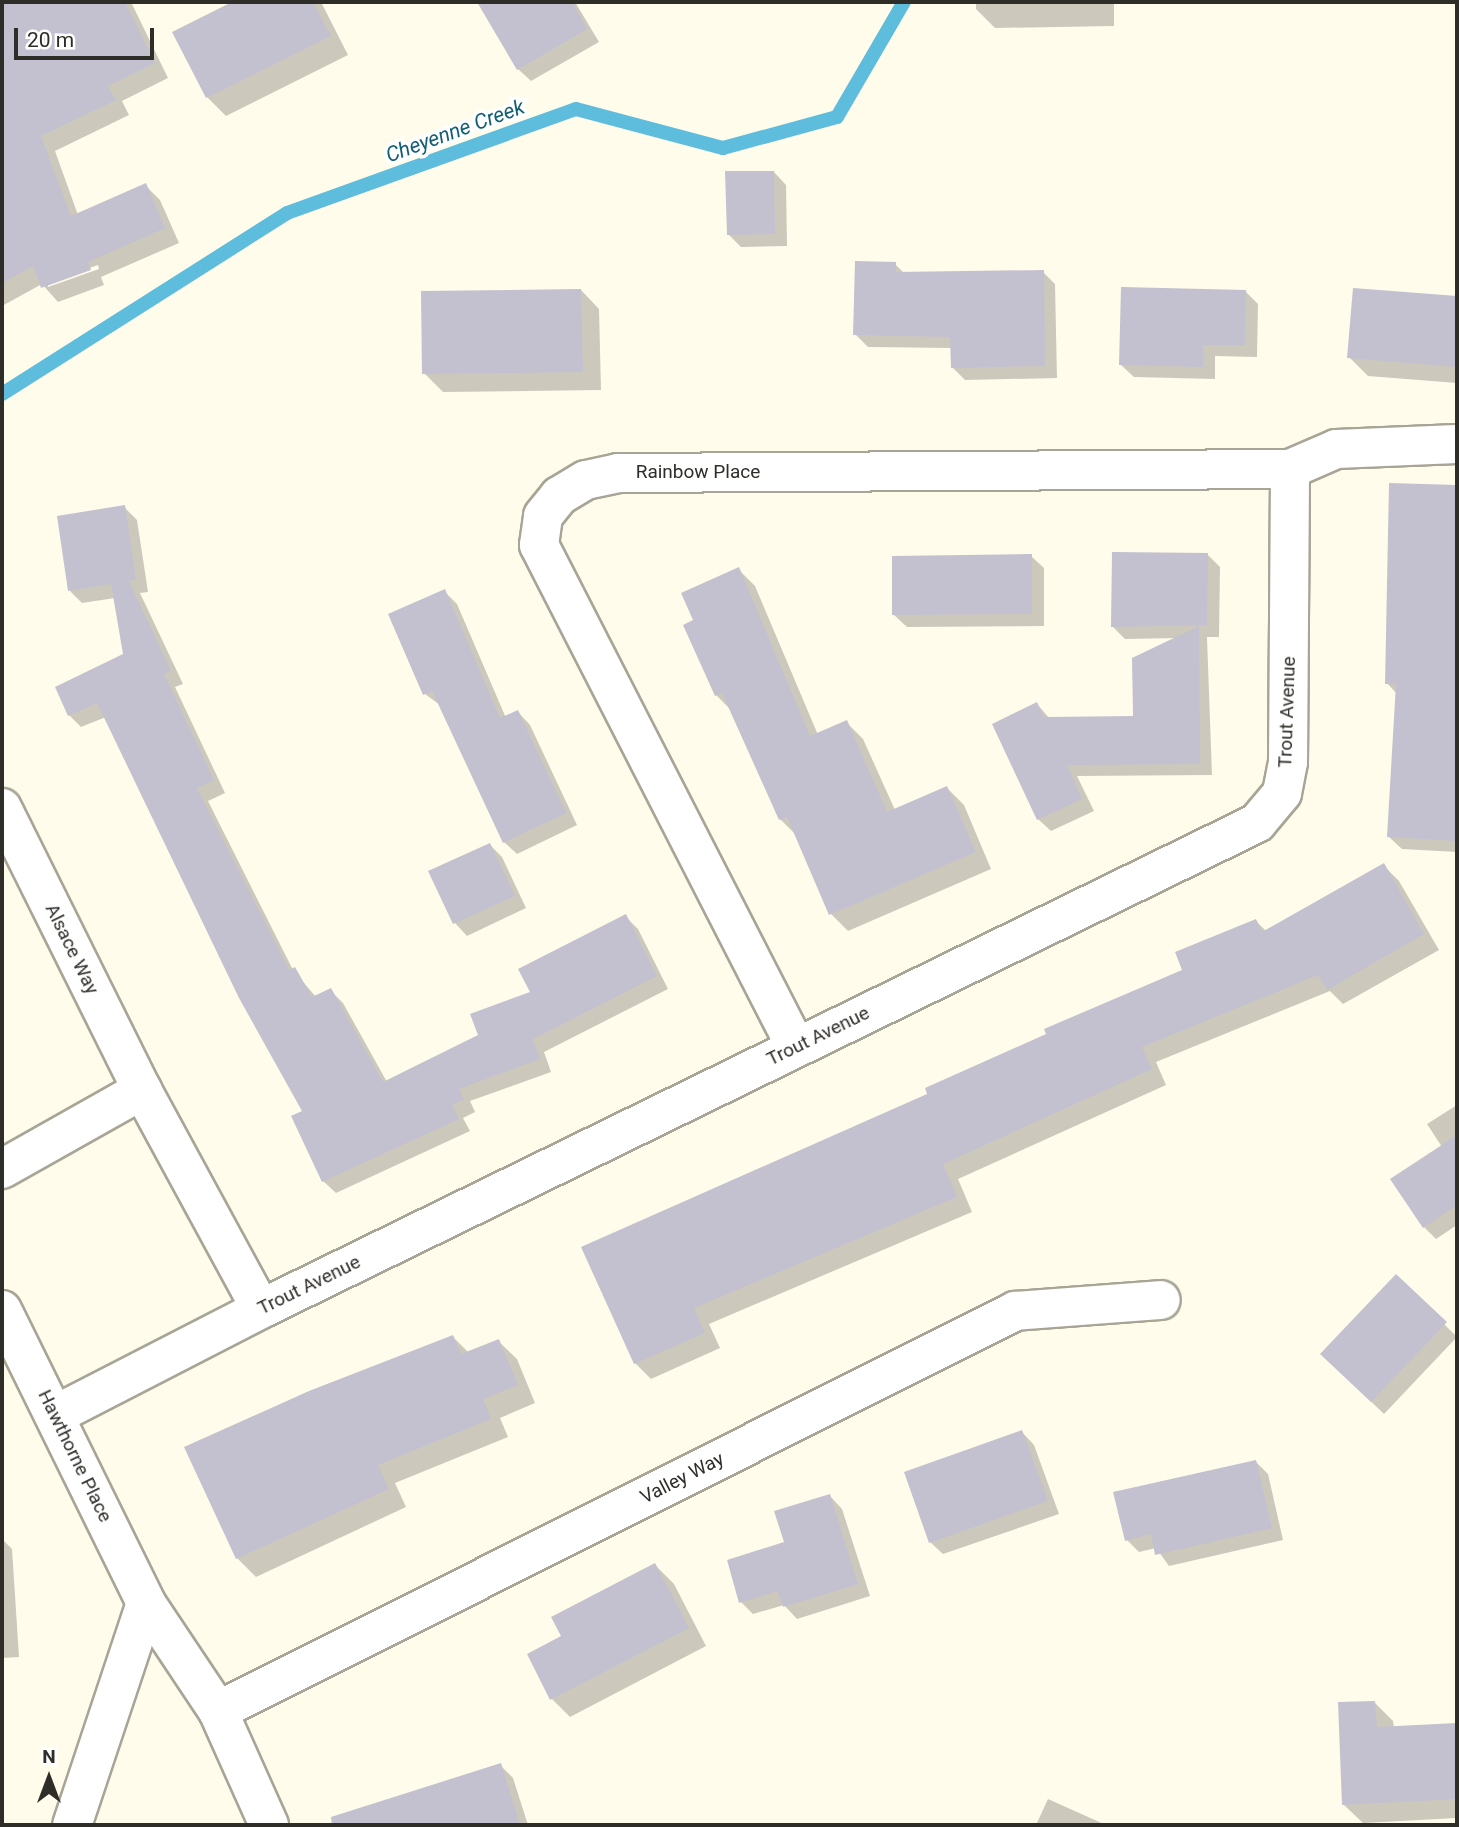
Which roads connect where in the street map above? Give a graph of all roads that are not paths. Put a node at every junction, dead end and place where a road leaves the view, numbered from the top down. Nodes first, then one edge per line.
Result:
1 (1457, 444) edge
2 (1290, 470) junction
3 (2, 808) edge
4 (796, 1047) junction
5 (142, 1090) junction
6 (2, 1169) edge
7 (1161, 1300) dead end
8 (261, 1308) junction
9 (2, 1310) edge
10 (55, 1415) junction
11 (146, 1604) junction
12 (218, 1711) junction
13 (72, 1825) edge
14 (269, 1825) edge

1 - 2 street, Rainbow Place
2 - 4 street, Trout Avenue
2 - 4 street, Rainbow Place
3 - 5 street, Alsace Way
4 - 8 street, Trout Avenue
5 - 6 street
5 - 8 street, Alsace Way
7 - 12 street, Valley Way
8 - 10 street, Trout Avenue
9 - 10 street, Hawthorne Place
10 - 11 street, Hawthorne Place
11 - 12 street, Hawthorne Place
11 - 13 street
12 - 14 street, Hawthorne Place

